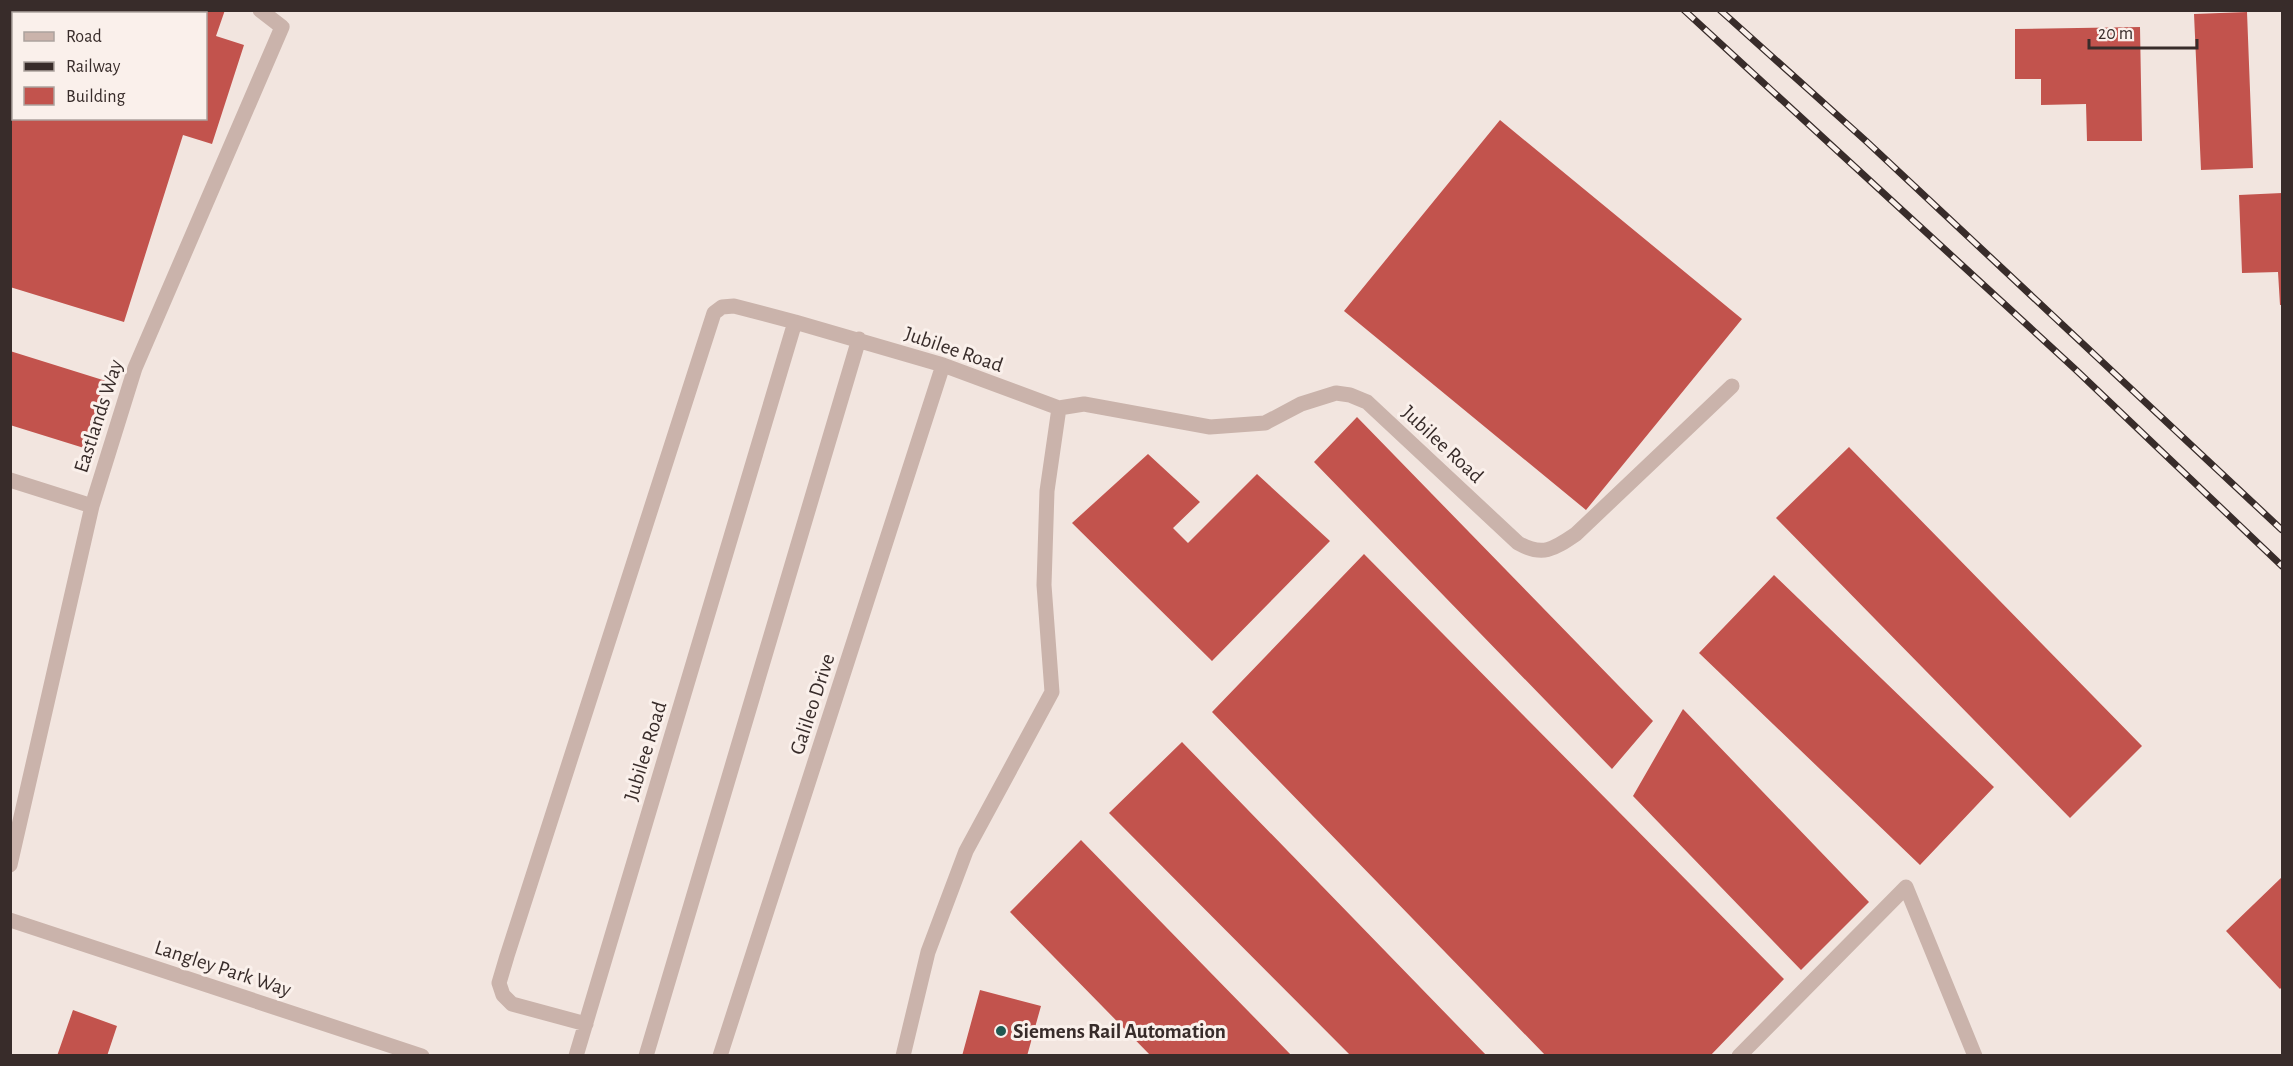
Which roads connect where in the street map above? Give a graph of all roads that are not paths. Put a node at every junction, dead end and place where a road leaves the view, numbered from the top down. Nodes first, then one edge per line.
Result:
1 (260, 10) edge
2 (795, 322) junction
3 (859, 339) junction
4 (943, 365) junction
5 (1732, 386) dead end
6 (1059, 408) junction
7 (10, 480) edge
8 (92, 506) junction
9 (10, 865) edge
10 (10, 920) edge
11 (586, 1024) junction
12 (422, 1056) edge
13 (576, 1056) edge
14 (646, 1056) edge
15 (720, 1056) edge
16 (903, 1056) edge
17 (1739, 1056) edge
18 (1975, 1056) edge

1 - 8 street, Eastlands Way
2 - 3 street, Jubilee Road
2 - 11 street, Jubilee Road
2 - 11 street
3 - 4 street, Jubilee Road
3 - 14 street
4 - 6 street, Jubilee Road
4 - 15 street, Galileo Drive
5 - 6 street, Jubilee Road
6 - 16 street
7 - 8 street
8 - 9 street, Eastlands Way
10 - 12 street, Langley Park Way
11 - 13 street, Jubilee Road
17 - 18 street

